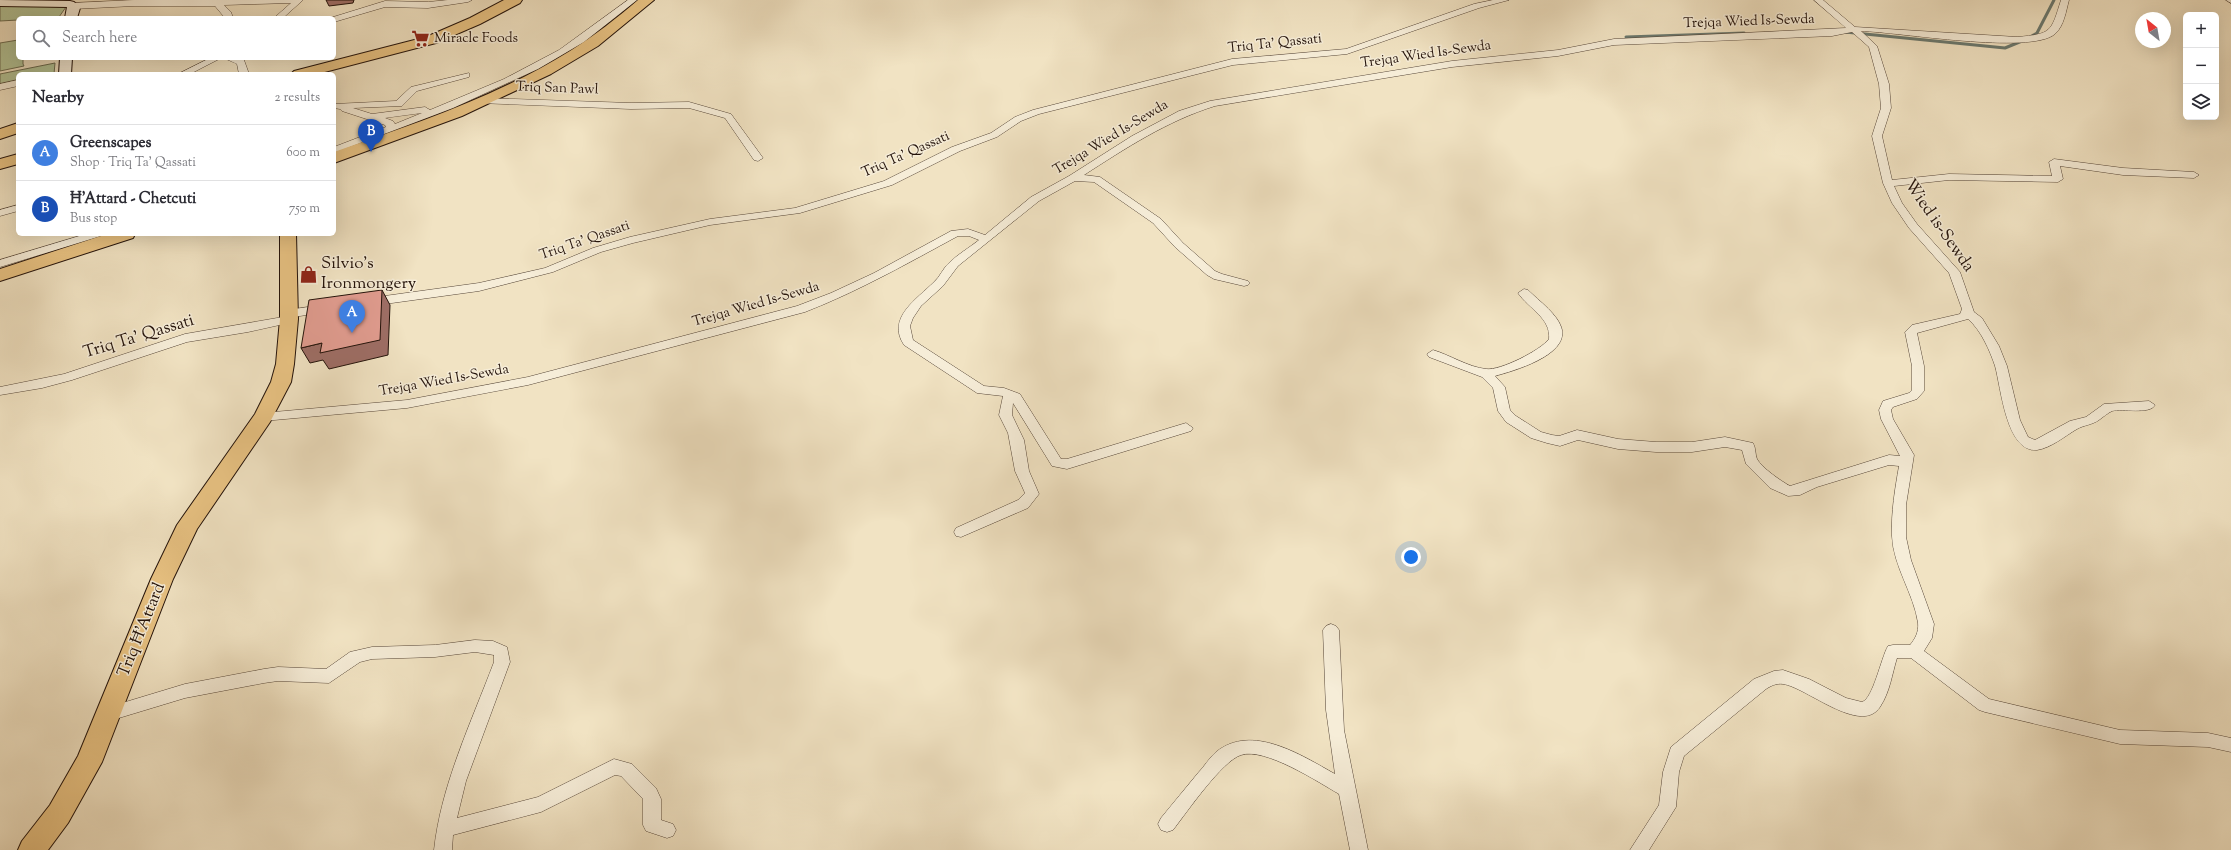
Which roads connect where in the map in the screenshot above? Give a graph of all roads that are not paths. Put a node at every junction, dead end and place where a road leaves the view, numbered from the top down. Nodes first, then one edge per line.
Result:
1 (22, 0) edge
2 (115, 0) edge
3 (157, 0) edge
4 (293, 0) edge
5 (299, 0) edge
6 (468, 0) edge
7 (515, 0) edge
8 (633, 0) edge
9 (646, 0) edge
10 (1505, 0) edge
11 (1818, 0) edge
12 (2065, 0) edge
13 (0, 2) edge
14 (194, 2) edge
15 (143, 3) junction
16 (217, 3) junction
17 (105, 4) junction
18 (353, 4) dead end
19 (72, 8) edge
20 (367, 8) junction
21 (228, 16) edge
22 (280, 16) edge
23 (336, 18) edge
24 (1851, 29) junction
25 (66, 60) edge
26 (213, 60) edge
27 (234, 60) edge
28 (65, 72) edge
29 (187, 72) edge
30 (244, 72) edge
31 (307, 72) edge
32 (466, 75) dead end
33 (16, 83) edge
34 (0, 87) edge
35 (485, 94) junction
36 (336, 106) edge
37 (336, 106) edge
38 (397, 108) junction
39 (425, 110) dead end
40 (370, 118) junction
41 (16, 129) edge
42 (391, 129) junction
43 (0, 134) edge
44 (336, 149) edge
45 (336, 157) edge
46 (758, 158) dead end
47 (16, 160) edge
48 (0, 164) edge
49 (2194, 175) dead end
50 (1073, 178) junction
51 (1888, 183) junction
52 (16, 209) edge
53 (0, 213) edge
54 (99, 236) edge
55 (288, 236) edge
56 (986, 240) junction
57 (0, 264) edge
58 (0, 275) edge
59 (1244, 283) dead end
60 (1524, 293) dead end
61 (356, 304) edge
62 (333, 308) edge
63 (1968, 314) junction
64 (288, 316) junction
65 (1433, 354) dead end
66 (1486, 374) junction
67 (0, 391) edge
68 (1010, 394) junction
69 (2149, 405) dead end
70 (263, 417) junction
71 (1186, 428) dead end
72 (1907, 462) junction
73 (961, 532) dead end
74 (1331, 630) dead end
75 (1914, 652) junction
76 (109, 714) junction
77 (2231, 745) edge
78 (1347, 790) junction
79 (1167, 824) dead end
80 (445, 829) junction
81 (667, 830) dead end
82 (32, 850) edge
83 (443, 850) edge
84 (1360, 850) edge
85 (1639, 850) edge

1 - 13 street
2 - 17 street
3 - 15 street
4 - 16 street
5 - 22 street
6 - 20 street
7 - 31 highway
8 - 35 street
9 - 35 highway
10 - 61 street, Triq Ta' Qassati
11 - 24 street, Wied is-Sewda
12 - 24 street, Trejqa Wied Is-Sewda
13 - 19 street
14 - 15 street
14 - 16 street
15 - 17 street
15 - 19 street
16 - 21 street
17 - 19 street
18 - 20 street
20 - 23 street
24 - 50 street, Trejqa Wied Is-Sewda
24 - 51 street, Wied is-Sewda
25 - 28 street
26 - 29 street
27 - 30 street
32 - 38 street
33 - 34 street
35 - 42 street, Triq San Pawl
35 - 45 highway
35 - 46 street, Triq San Pawl
36 - 38 street
37 - 40 street
38 - 39 street
38 - 40 street
40 - 42 street
41 - 43 highway
42 - 44 street, Triq San Pawl
47 - 48 highway
49 - 51 street
50 - 56 street, Trejqa Wied Is-Sewda
50 - 59 street
51 - 63 street, Wied is-Sewda
52 - 53 street
54 - 57 street
54 - 58 highway
55 - 64 main road, Triq Ħ'Attard
56 - 68 street
56 - 70 street, Trejqa Wied Is-Sewda
60 - 66 street
62 - 64 street, Triq Ta' Qassati
63 - 69 street
63 - 72 street
64 - 67 street, Triq Ta' Qassati
64 - 70 main road, Triq Ħ'Attard
65 - 66 street
66 - 72 street
68 - 71 street
68 - 73 street
70 - 76 main road, Triq Ħ'Attard
72 - 75 street
74 - 78 street
75 - 77 street
75 - 85 street
76 - 80 street
76 - 82 main road, Triq Ħ'Attard
78 - 79 street
78 - 84 street
80 - 81 street
80 - 83 street

